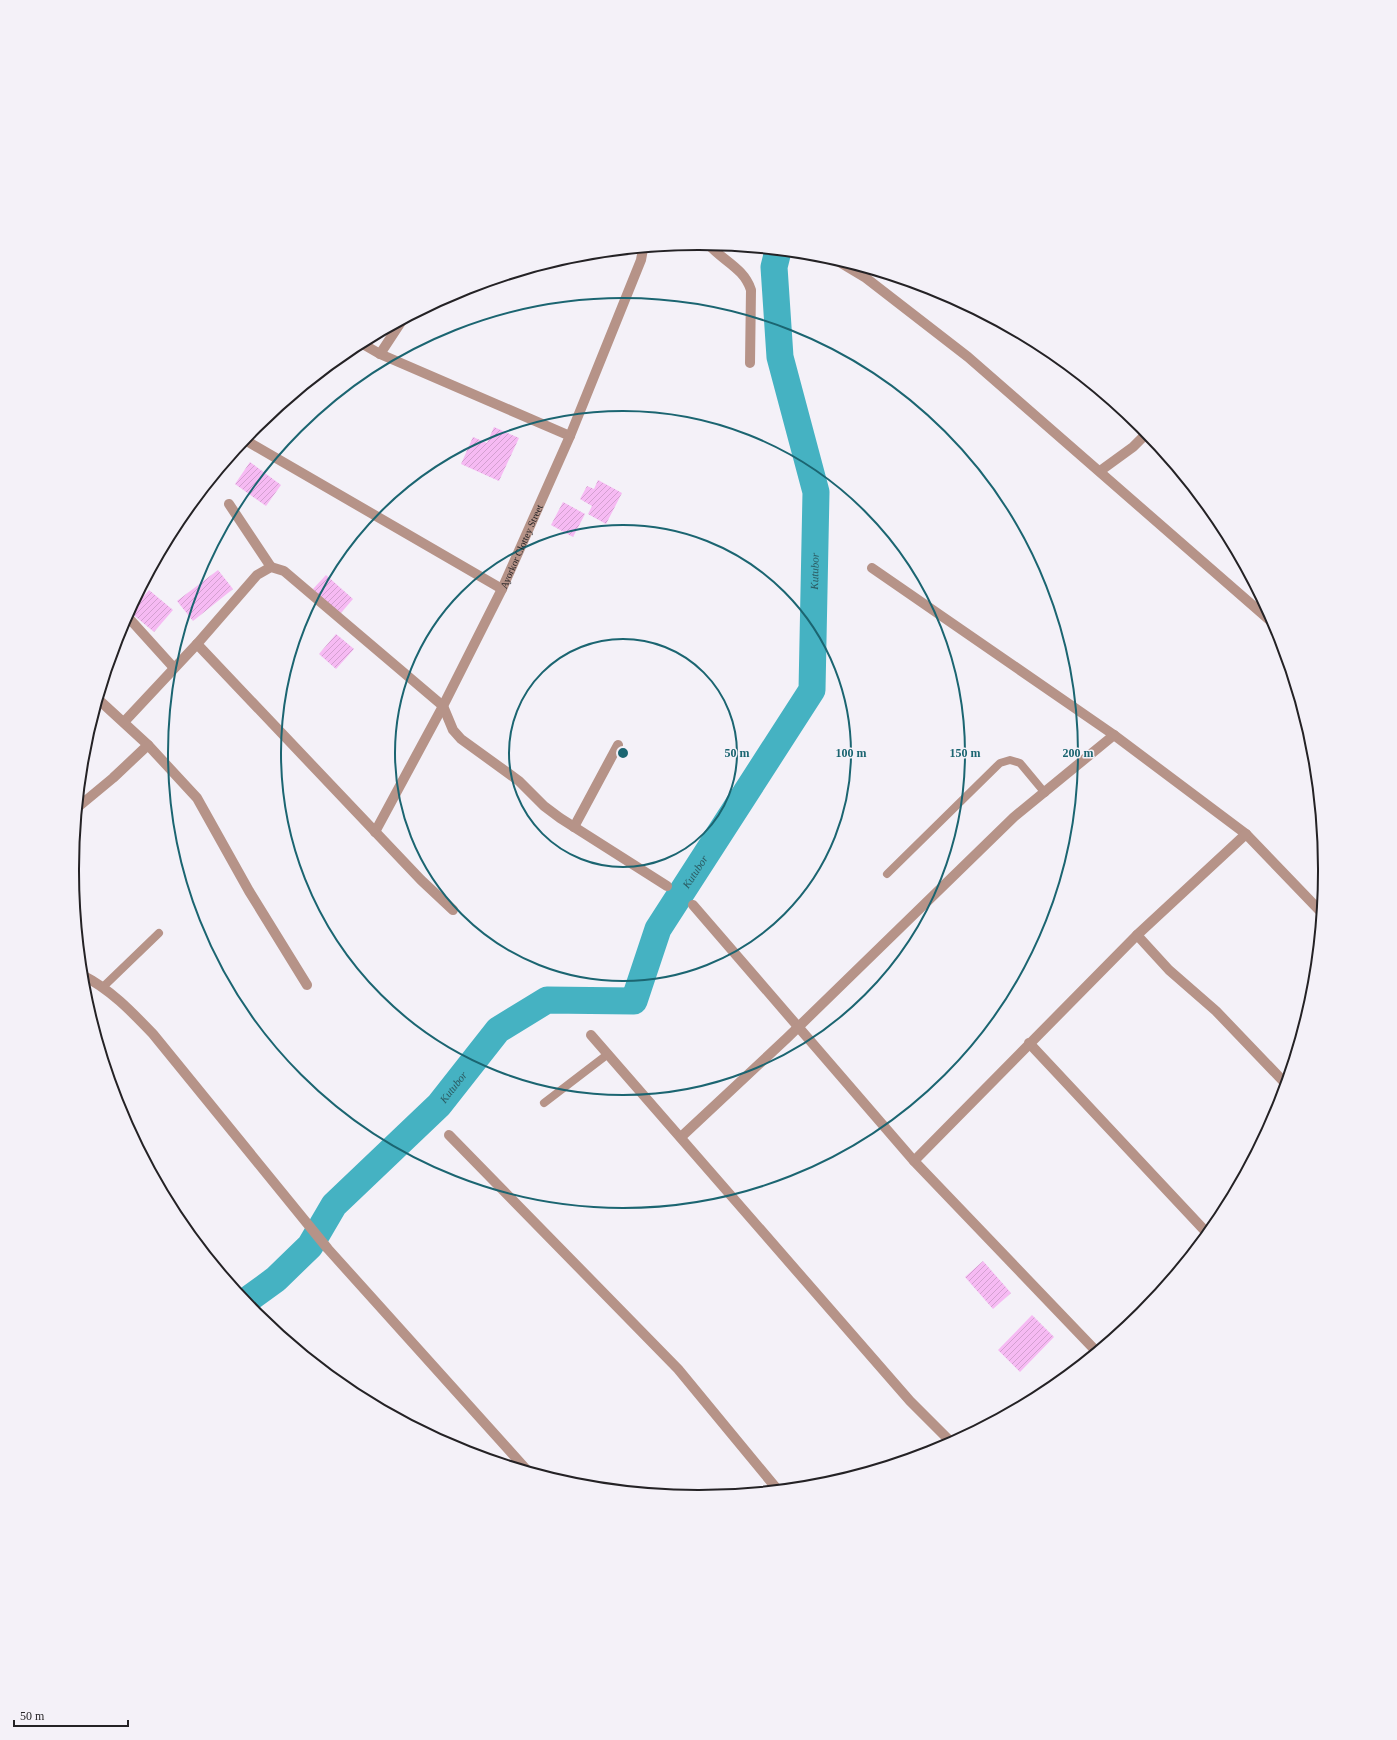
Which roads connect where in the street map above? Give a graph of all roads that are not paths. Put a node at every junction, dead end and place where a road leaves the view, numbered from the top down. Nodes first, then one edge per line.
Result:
1 (716, 251) edge
2 (642, 254) edge
3 (854, 271) edge
4 (396, 329) edge
5 (367, 347) edge
6 (380, 354) junction
7 (750, 362) dead end
8 (570, 436) junction
9 (1142, 438) edge
10 (250, 443) edge
11 (1100, 471) junction
12 (229, 504) dead end
13 (271, 567) junction
14 (872, 568) dead end
15 (502, 589) junction
16 (1262, 613) edge
17 (132, 620) edge
18 (197, 644) junction
19 (174, 668) junction
20 (102, 703) edge
21 (443, 706) junction
22 (124, 722) junction
23 (1114, 736) junction
24 (148, 745) junction
25 (618, 745) dead end
26 (1045, 793) junction
27 (83, 802) edge
28 (574, 827) junction
29 (375, 832) junction
30 (1246, 834) junction
31 (887, 874) dead end
32 (667, 886) dead end
33 (694, 905) dead end
34 (1317, 908) edge
35 (453, 910) dead end
36 (159, 933) dead end
37 (1137, 935) junction
38 (89, 979) edge
39 (307, 985) dead end
40 (103, 987) junction
41 (798, 1026) junction
42 (591, 1035) dead end
43 (1029, 1043) junction
44 (608, 1054) junction
45 (1281, 1079) edge
46 (544, 1103) dead end
47 (449, 1135) dead end
48 (681, 1137) junction
49 (914, 1161) junction
50 (1203, 1229) edge
51 (1093, 1348) edge
52 (946, 1437) edge
53 (521, 1463) edge
54 (773, 1485) edge

1 - 7 street
2 - 8 street, Ayorkor Clottey Street
3 - 11 street
4 - 6 street
5 - 6 street
6 - 8 street
8 - 15 street, Ayorkor Clottey Street
9 - 11 street
10 - 15 street
11 - 16 street
12 - 13 street
13 - 18 street
13 - 21 street
14 - 23 street
15 - 21 street, Ayorkor Clottey Street
17 - 19 street
18 - 19 street
18 - 29 street
19 - 22 street
20 - 22 street
21 - 28 street
21 - 29 street, Ayorkor Clottey Street
22 - 24 street
23 - 26 street
23 - 30 street
24 - 27 street
24 - 39 street
25 - 28 street
26 - 31 lane
26 - 41 street
28 - 32 street
29 - 35 street
30 - 34 street
30 - 37 street
33 - 41 street
36 - 40 lane
37 - 43 street
37 - 45 street
38 - 40 street
40 - 53 street
41 - 48 street
41 - 49 street
42 - 44 street
43 - 49 street
43 - 50 street
44 - 46 lane
44 - 48 street
47 - 54 street
48 - 52 street
49 - 51 street

